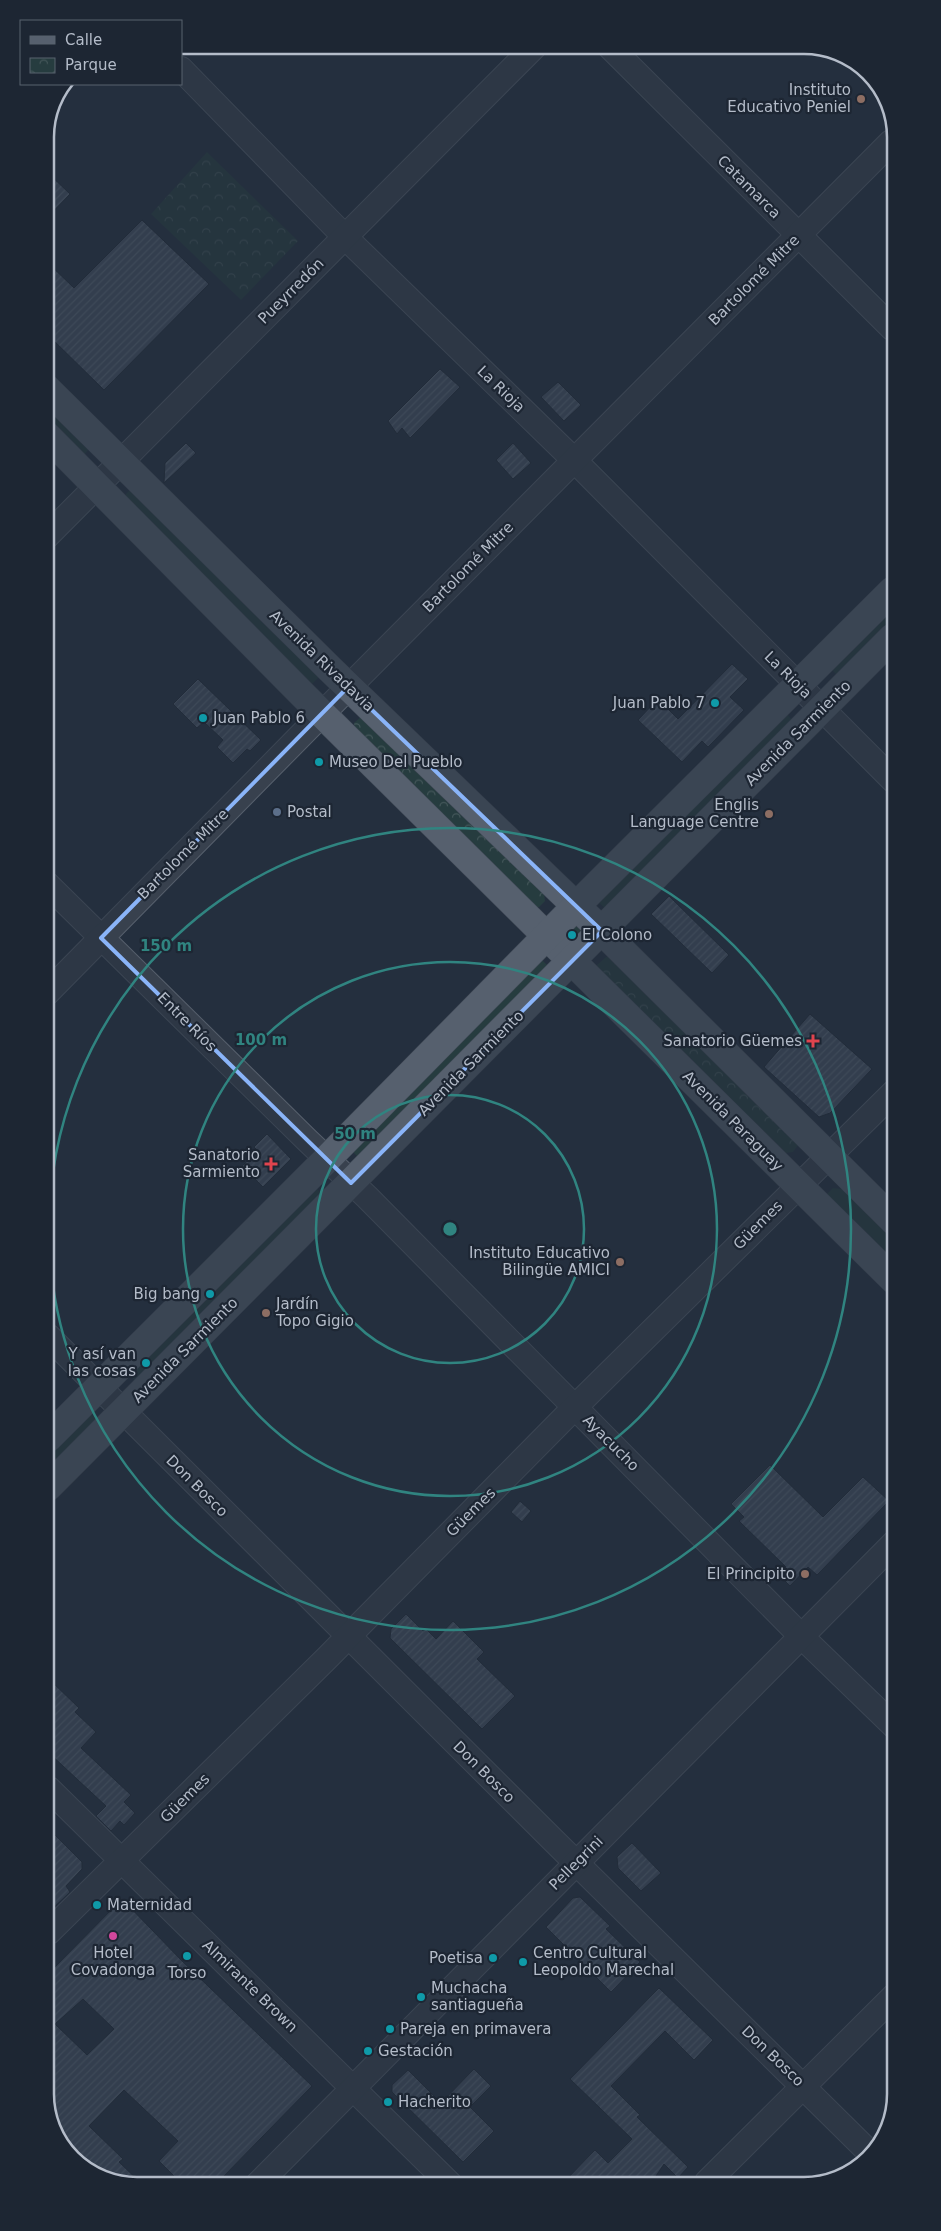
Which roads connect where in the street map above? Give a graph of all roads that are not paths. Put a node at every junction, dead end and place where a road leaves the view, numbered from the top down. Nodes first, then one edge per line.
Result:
1 (527, 54) edge
2 (617, 54) edge
3 (182, 70) edge
4 (887, 146) edge
5 (798, 236) junction
6 (345, 237) junction
7 (887, 323) edge
8 (54, 396) edge
9 (54, 443) edge
10 (574, 460) junction
11 (120, 463) junction
12 (97, 486) junction
13 (54, 529) edge
14 (887, 596) edge
15 (887, 643) edge
16 (799, 686) junction
17 (348, 687) junction
18 (822, 709) junction
19 (323, 713) junction
20 (887, 774) edge
21 (54, 891) edge
22 (576, 907) junction
23 (602, 931) junction
24 (547, 937) junction
25 (101, 938) junction
26 (573, 960) junction
27 (54, 986) edge
28 (887, 1099) edge
29 (829, 1157) junction
30 (327, 1159) junction
31 (351, 1183) junction
32 (797, 1186) junction
33 (887, 1214) edge
34 (887, 1273) edge
35 (54, 1342) edge
36 (99, 1387) junction
37 (575, 1407) junction
38 (123, 1412) junction
39 (54, 1432) edge
40 (54, 1481) edge
41 (887, 1550) edge
42 (349, 1636) junction
43 (802, 1637) junction
44 (887, 1719) edge
45 (54, 1794) edge
46 (121, 1861) junction
47 (576, 1863) junction
48 (54, 1927) edge
49 (887, 2003) edge
50 (803, 2086) junction
51 (353, 2087) junction
52 (866, 2149) edge
53 (265, 2177) edge
54 (443, 2177) edge
55 (712, 2177) edge

1 - 6 street, Pueyrredón
2 - 5 street, Catamarca
3 - 6 street, La Rioja
4 - 5 street, Bartolomé Mitre
5 - 7 street, Catamarca
5 - 10 street, Bartolomé Mitre
6 - 10 street, La Rioja
6 - 11 street, Pueyrredón
8 - 11 main road, Avenida Rivadavia
9 - 12 main road
10 - 16 street, La Rioja
10 - 17 street, Bartolomé Mitre
11 - 12 street, Pueyrredón
11 - 17 main road, Avenida Rivadavia
12 - 13 street, Pueyrredón
12 - 19 main road
14 - 16 main road
15 - 18 main road, Avenida Sarmiento
16 - 18 street, La Rioja
16 - 22 main road
17 - 19 street, Bartolomé Mitre
17 - 22 main road, Avenida Rivadavia
18 - 20 street, La Rioja
18 - 23 main road, Avenida Sarmiento
19 - 24 main road
19 - 25 street, Bartolomé Mitre
21 - 25 street, Entre Ríos
22 - 23 main road, Avenida Rivadavia
22 - 24 main road
23 - 26 main road, Avenida Sarmiento
23 - 29 main road
24 - 26 main road
24 - 30 main road
25 - 27 street, Bartolomé Mitre
25 - 30 street, Entre Ríos
26 - 31 main road, Avenida Sarmiento
26 - 32 main road, Avenida Paraguay
28 - 29 street, Güemes
29 - 32 street, Güemes
29 - 33 main road
30 - 31 street, Ayacucho
30 - 36 main road
31 - 37 street, Ayacucho
31 - 38 main road, Avenida Sarmiento
32 - 34 main road, Avenida Paraguay
32 - 37 street, Güemes
35 - 36 street, Don Bosco
36 - 38 street, Don Bosco
36 - 39 main road
37 - 42 street, Güemes
37 - 43 street, Ayacucho
38 - 40 main road, Avenida Sarmiento
38 - 42 street, Don Bosco
41 - 43 street, Pellegrini
42 - 46 street, Güemes
42 - 47 street, Don Bosco
43 - 44 street, Ayacucho
43 - 47 street, Pellegrini
45 - 46 street, Almirante Brown
46 - 48 street, Güemes
46 - 51 street, Almirante Brown
47 - 50 street, Don Bosco
47 - 51 street, Pellegrini
49 - 50 street
50 - 52 street, Don Bosco
50 - 55 street
51 - 53 street, Pellegrini
51 - 54 street, Almirante Brown

